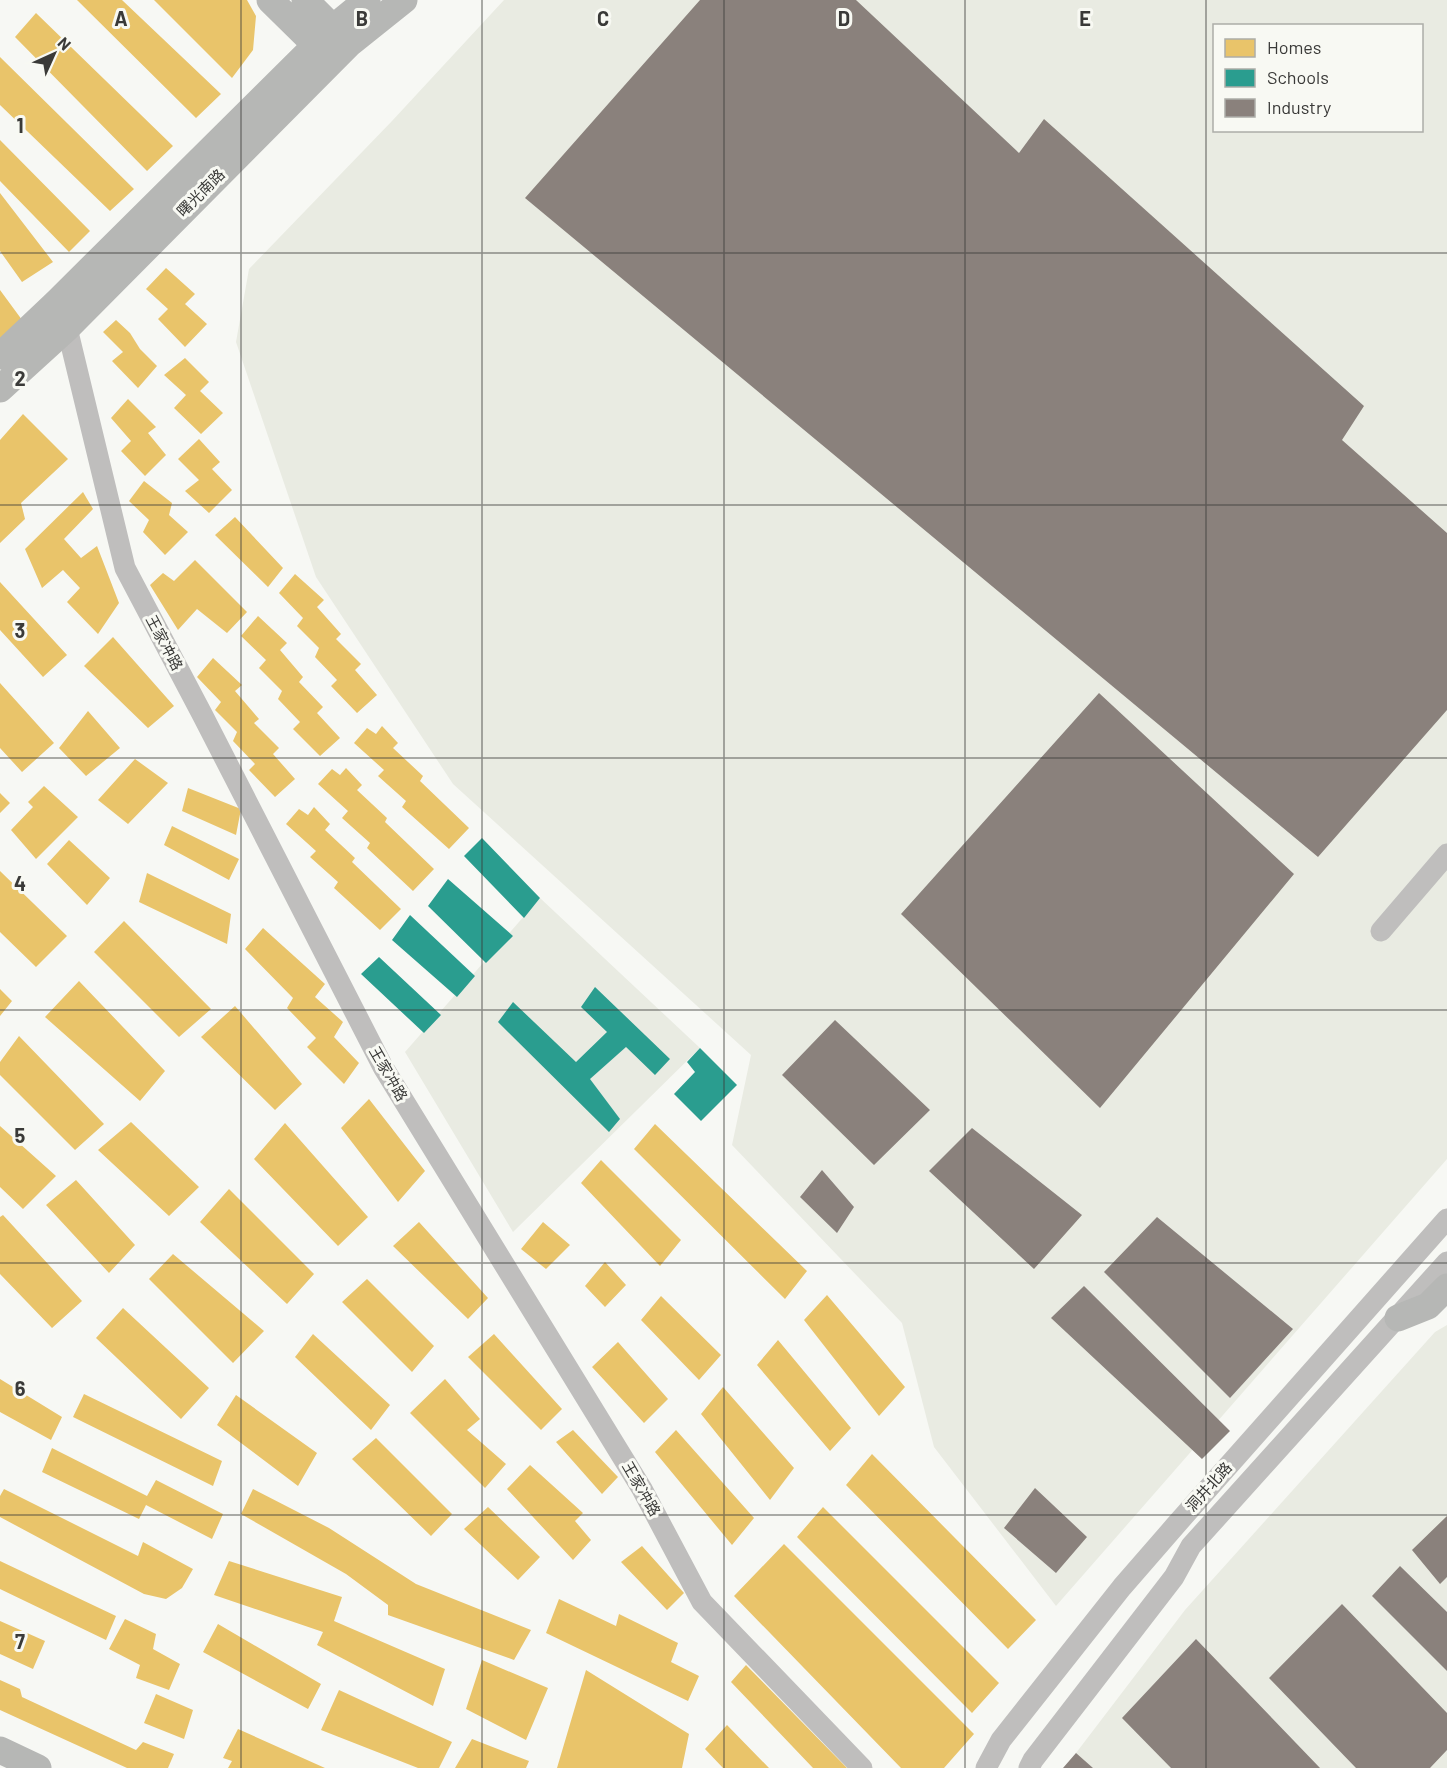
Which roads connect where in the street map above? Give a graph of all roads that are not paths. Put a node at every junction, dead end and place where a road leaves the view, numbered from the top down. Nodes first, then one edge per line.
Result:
1 (270, 0) edge
2 (305, 0) edge
3 (367, 0) edge
4 (404, 0) edge
5 (332, 45) junction
6 (56, 303) junction
7 (67, 328) junction
8 (0, 356) edge
9 (0, 389) edge
10 (1447, 854) edge
11 (1381, 931) dead end
12 (1447, 1219) edge
13 (1447, 1262) edge
14 (1447, 1287) edge
15 (1398, 1318) junction
16 (0, 1750) edge
17 (38, 1768) edge
18 (862, 1768) edge
19 (986, 1768) edge
20 (1029, 1768) edge

1 - 5 main road
2 - 5 main road
3 - 5 main road, 曙光南路
4 - 5 main road, 曙光南路
5 - 6 main road, 曙光南路
5 - 7 main road, 曙光南路
6 - 7 street, 王家冲路
6 - 8 main road, 曙光南路
7 - 9 main road, 曙光南路
7 - 18 street, 王家冲路
10 - 11 street
12 - 19 street, 洞井北路
13 - 15 street, 洞井北路
14 - 15 main road
15 - 20 street, 洞井北路
16 - 17 main road

